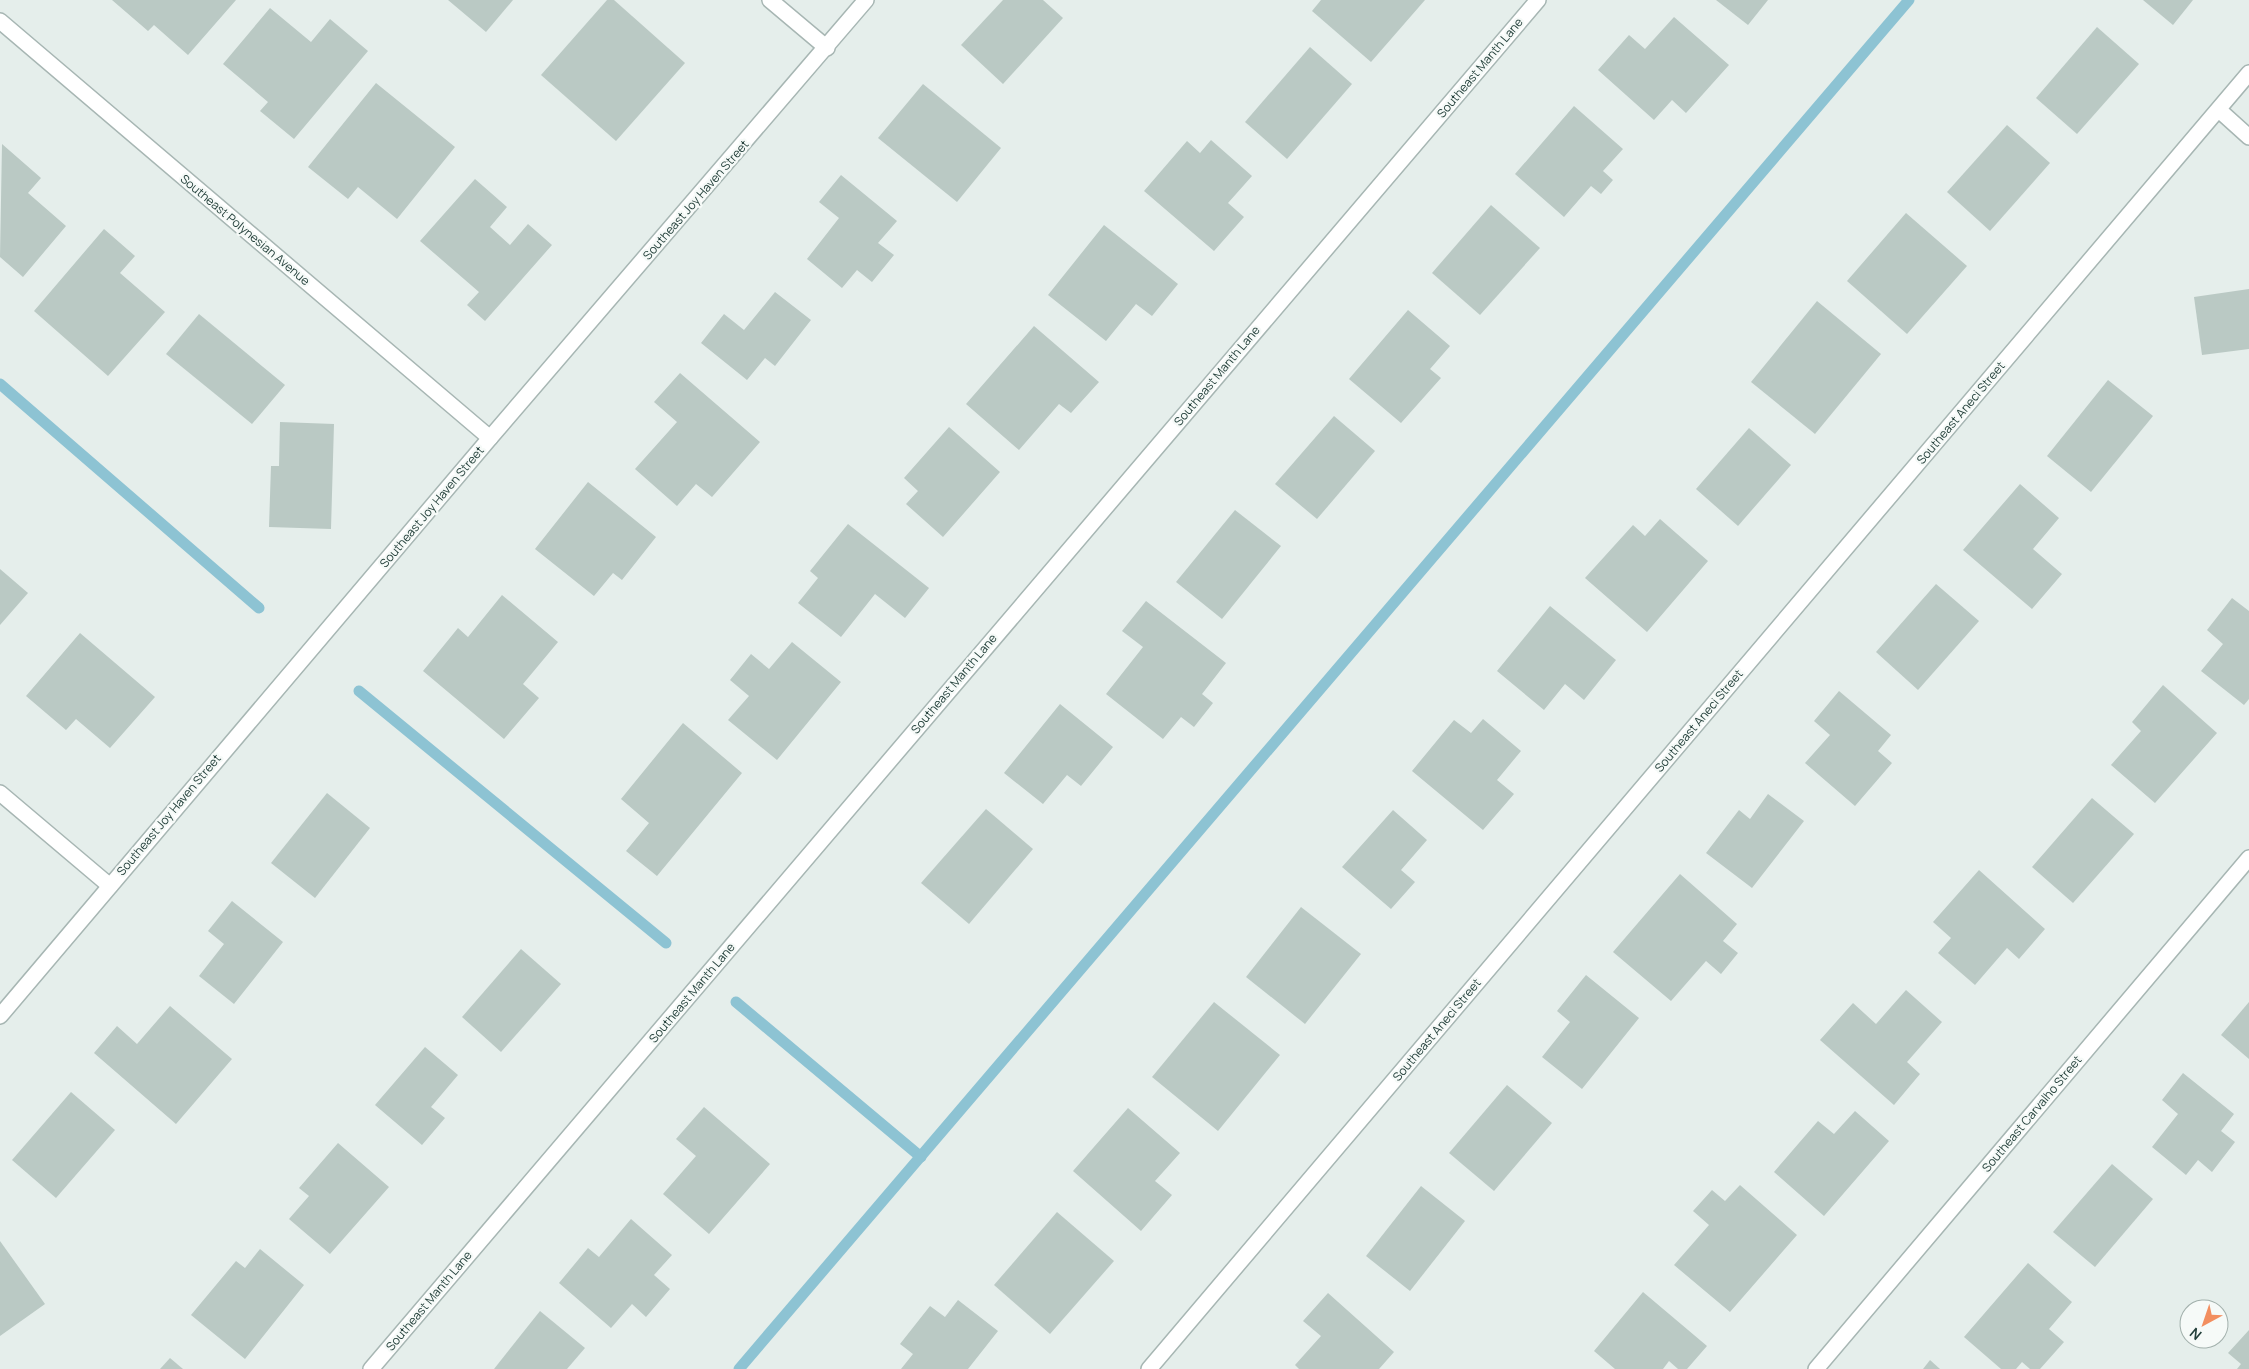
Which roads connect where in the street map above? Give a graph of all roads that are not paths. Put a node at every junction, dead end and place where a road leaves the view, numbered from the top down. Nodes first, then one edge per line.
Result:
1 (770, 0) edge
2 (866, 0) edge
3 (1538, 0) edge
4 (0, 22) edge
5 (827, 48) junction
6 (2249, 74) edge
7 (2219, 110) junction
8 (2249, 136) edge
9 (490, 438) junction
10 (0, 793) edge
11 (2249, 858) edge
12 (110, 886) junction
13 (0, 1016) edge
14 (371, 1369) edge
15 (1149, 1369) edge
16 (1816, 1369) edge

1 - 5 street
2 - 5 street, Southeast Joy Haven Street
3 - 14 street, Southeast Manth Lane
4 - 9 street, Southeast Polynesian Avenue
5 - 9 street, Southeast Joy Haven Street
6 - 7 street, Southeast Aneci Street
7 - 8 street
7 - 15 street, Southeast Aneci Street
9 - 12 street, Southeast Joy Haven Street
10 - 12 street
11 - 16 street, Southeast Carvalho Street
12 - 13 street, Southeast Joy Haven Street

